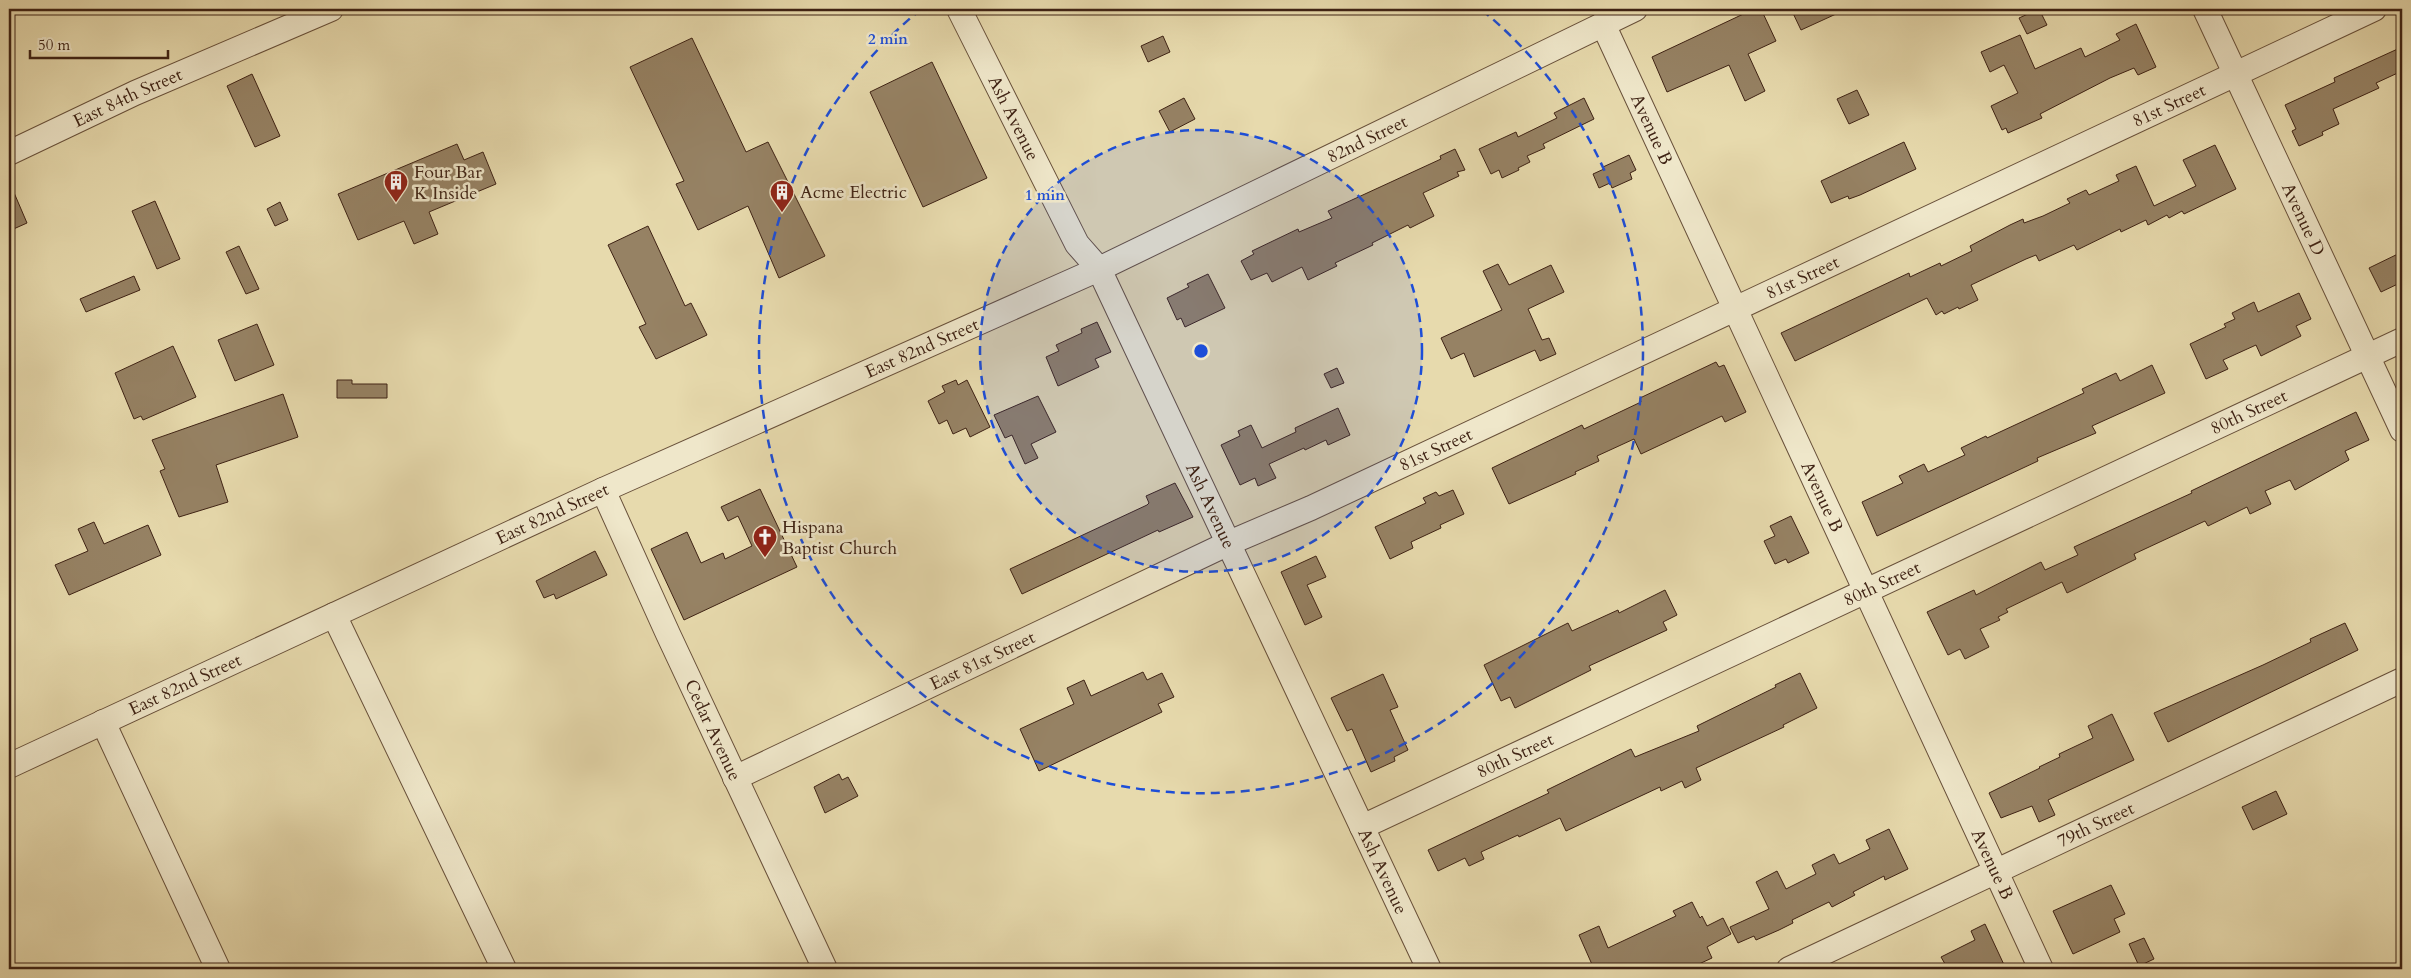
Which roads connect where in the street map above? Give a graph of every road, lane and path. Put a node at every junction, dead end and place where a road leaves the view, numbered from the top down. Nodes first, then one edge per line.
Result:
1 (330, 9) edge
2 (959, 9) edge
3 (1635, 9) edge
4 (2205, 9) edge
5 (2374, 9) edge
6 (1603, 24) junction
7 (2235, 74) junction
8 (9, 153) edge
9 (1100, 268) junction
10 (1734, 309) junction
11 (2402, 340) edge
12 (2368, 356) junction
13 (2402, 430) edge
14 (604, 490) junction
15 (1229, 543) junction
16 (1865, 592) junction
17 (334, 615) junction
18 (2402, 680) edge
19 (103, 722) junction
20 (9, 766) edge
21 (735, 778) junction
22 (1362, 827) junction
23 (1996, 872) junction
24 (218, 969) edge
25 (504, 969) edge
26 (825, 969) edge
27 (1429, 969) edge
28 (1789, 969) edge
29 (2041, 969) edge

1 - 8 street, East 84th Street
2 - 9 street, Ash Avenue
3 - 6 street, 82nd Street
4 - 7 street, Avenue D
5 - 7 street, 81st Street
6 - 9 street, 82nd Street
6 - 10 street, Avenue B
7 - 10 street, 81st Street
7 - 12 street, Avenue D
9 - 14 street, East 82nd Street
9 - 15 street, Ash Avenue
10 - 15 street, 81st Street
10 - 16 street, Avenue B
11 - 12 street, 80th Street
12 - 13 street, Avenue D
12 - 16 street, 80th Street
14 - 17 street, East 82nd Street
14 - 21 street, Cedar Avenue
15 - 21 street, East 81st Street
15 - 22 street, Ash Avenue
16 - 22 street, 80th Street
16 - 23 street, Avenue B
17 - 19 street, East 82nd Street
17 - 25 street
18 - 23 street, 79th Street
19 - 20 street, East 82nd Street
19 - 24 street
21 - 26 street, Cedar Avenue
22 - 27 street, Ash Avenue
23 - 28 street, 79th Street
23 - 29 street, Avenue B

